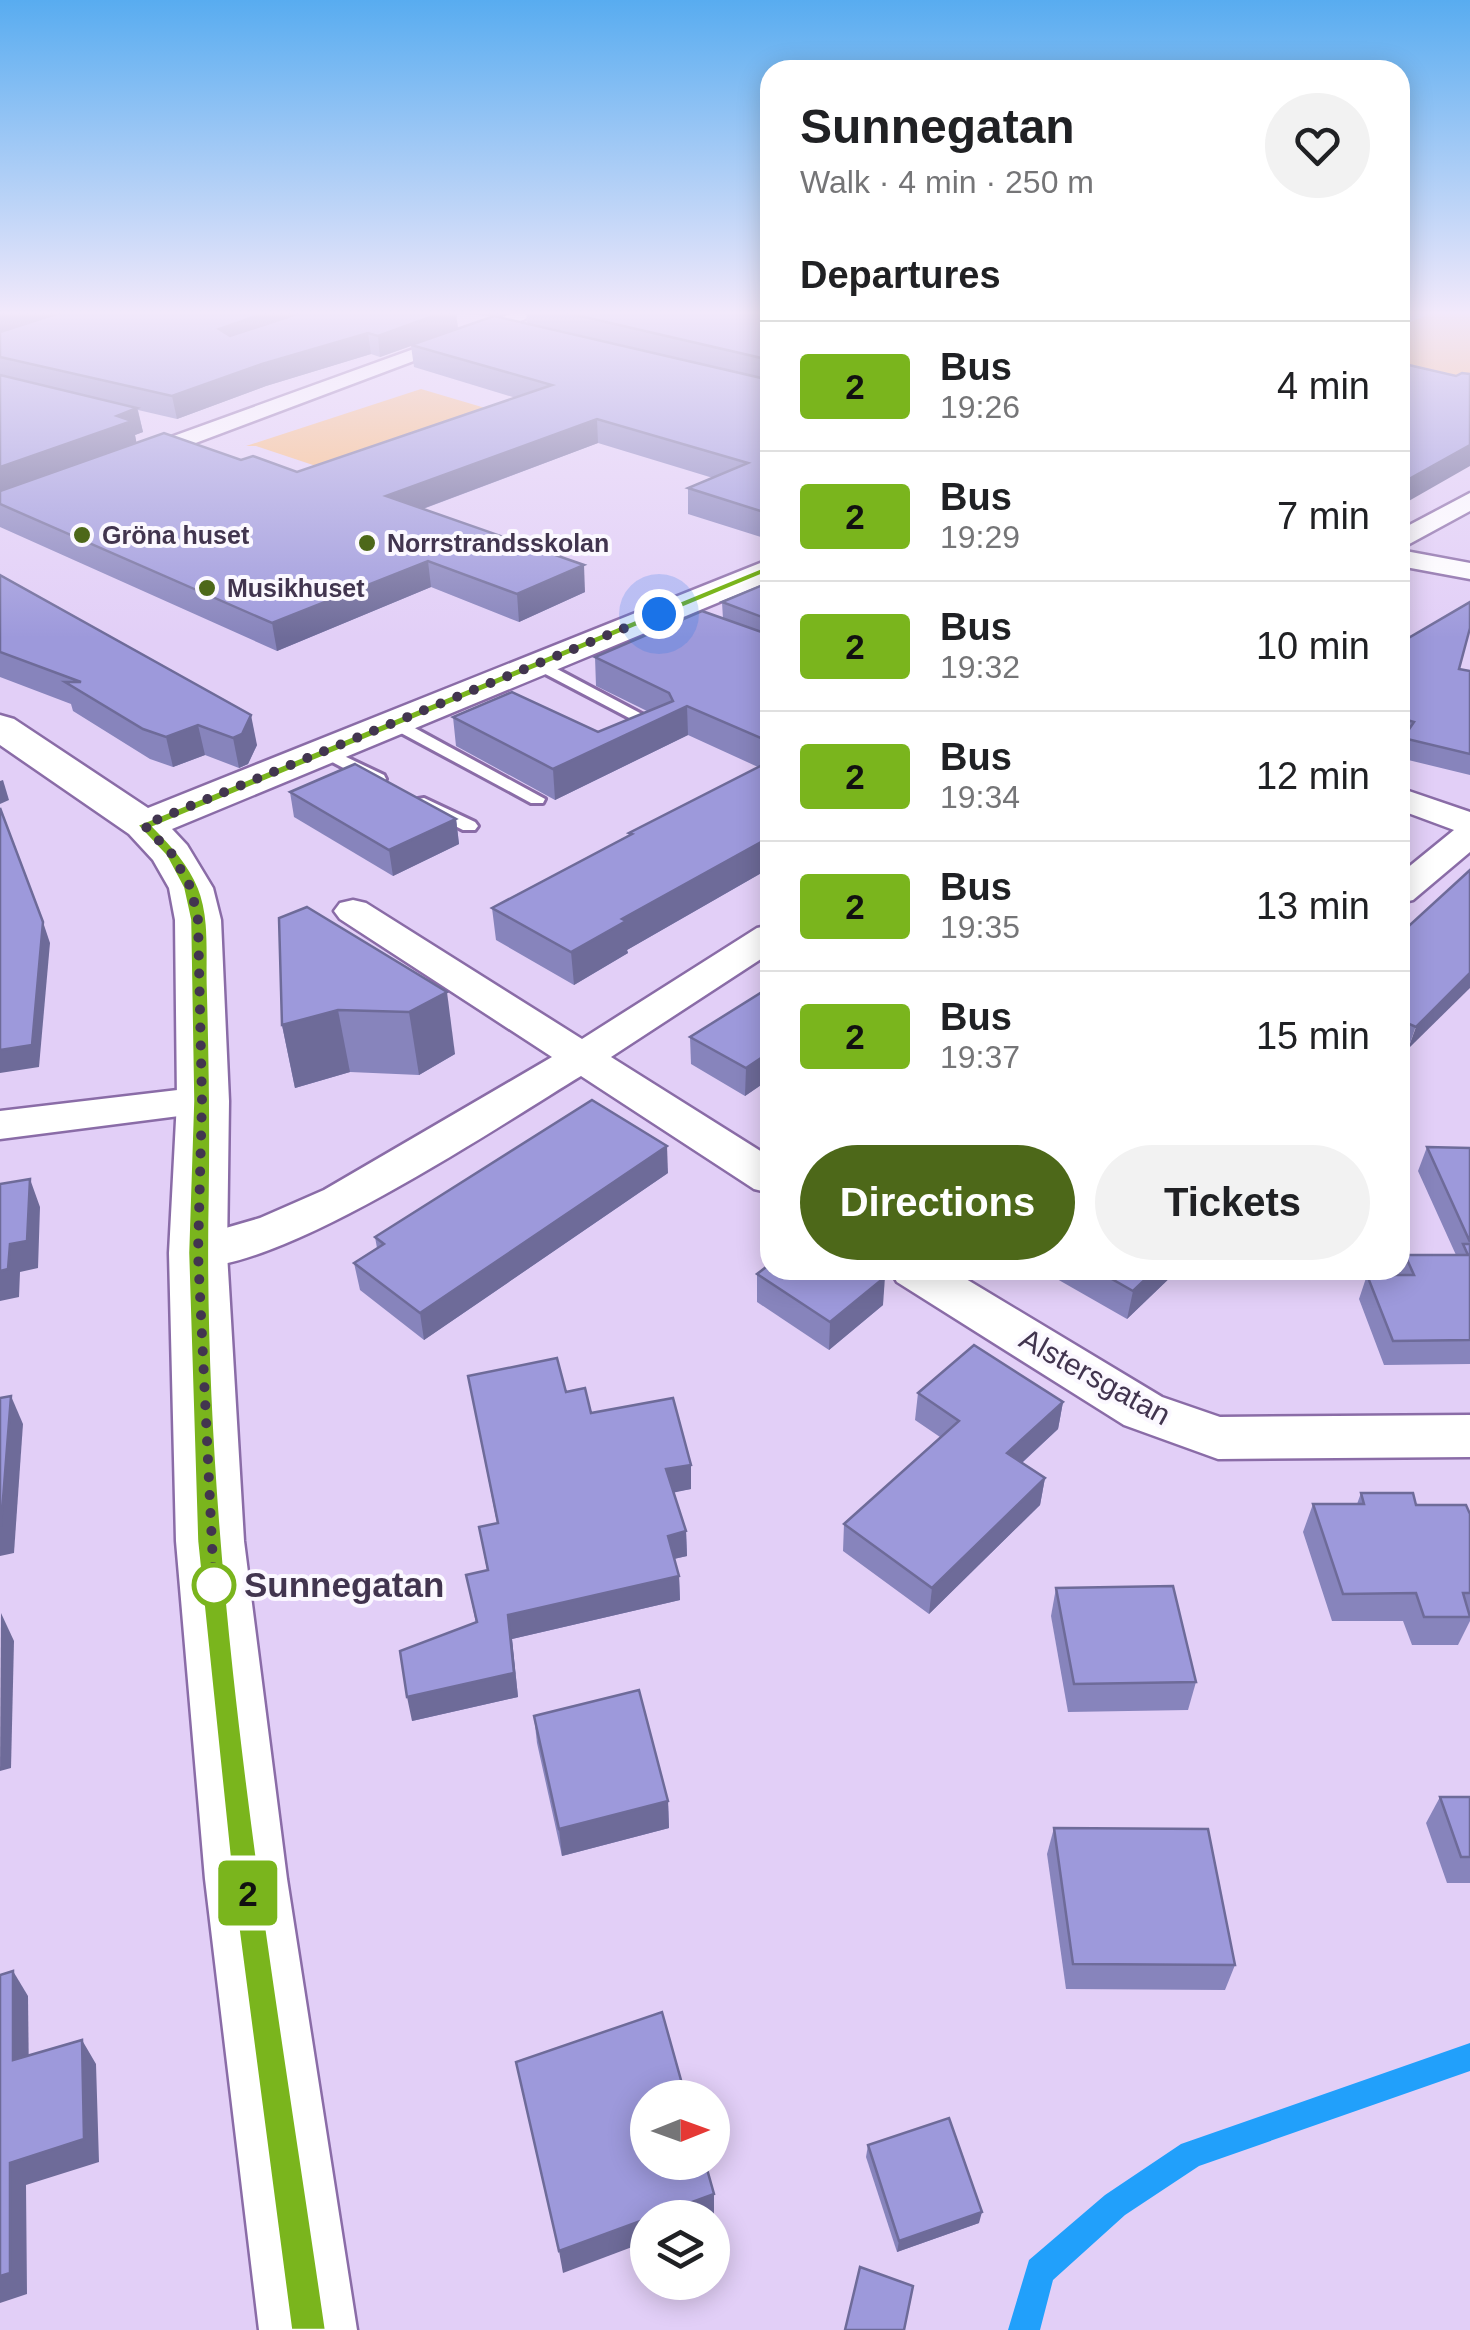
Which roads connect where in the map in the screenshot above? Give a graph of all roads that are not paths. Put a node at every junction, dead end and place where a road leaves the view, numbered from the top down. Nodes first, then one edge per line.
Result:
1 (239, 421) edge
2 (160, 425) edge
3 (199, 435) junction
4 (108, 468) edge
5 (1470, 500) edge
6 (1410, 535) edge
7 (1410, 560) edge
8 (1470, 571) edge
9 (760, 573) edge
10 (537, 664) junction
11 (394, 723) junction
12 (0, 727) edge
13 (646, 735) edge
14 (323, 752) junction
15 (536, 799) dead end
16 (1410, 802) edge
17 (1470, 824) edge
18 (144, 825) junction
19 (469, 826) dead end
20 (1470, 834) edge
21 (1410, 884) edge
22 (353, 910) dead end
23 (760, 942) edge
24 (581, 1058) junction
25 (202, 1101) junction
26 (0, 1126) edge
27 (760, 1172) edge
28 (198, 1253) junction
29 (941, 1280) edge
30 (1470, 1436) edge
31 (308, 2330) edge

1 - 3 street
2 - 3 street
3 - 4 street
5 - 6 street
7 - 8 street
9 - 10 street
10 - 11 street
10 - 13 lane
11 - 14 street
11 - 15 lane
12 - 18 street
14 - 18 street
14 - 19 lane
16 - 17 street
18 - 25 street
20 - 21 street
22 - 24 street
23 - 24 street
24 - 27 street
24 - 28 street
25 - 26 street
25 - 28 street
28 - 31 street
29 - 30 street, Alstersgatan

